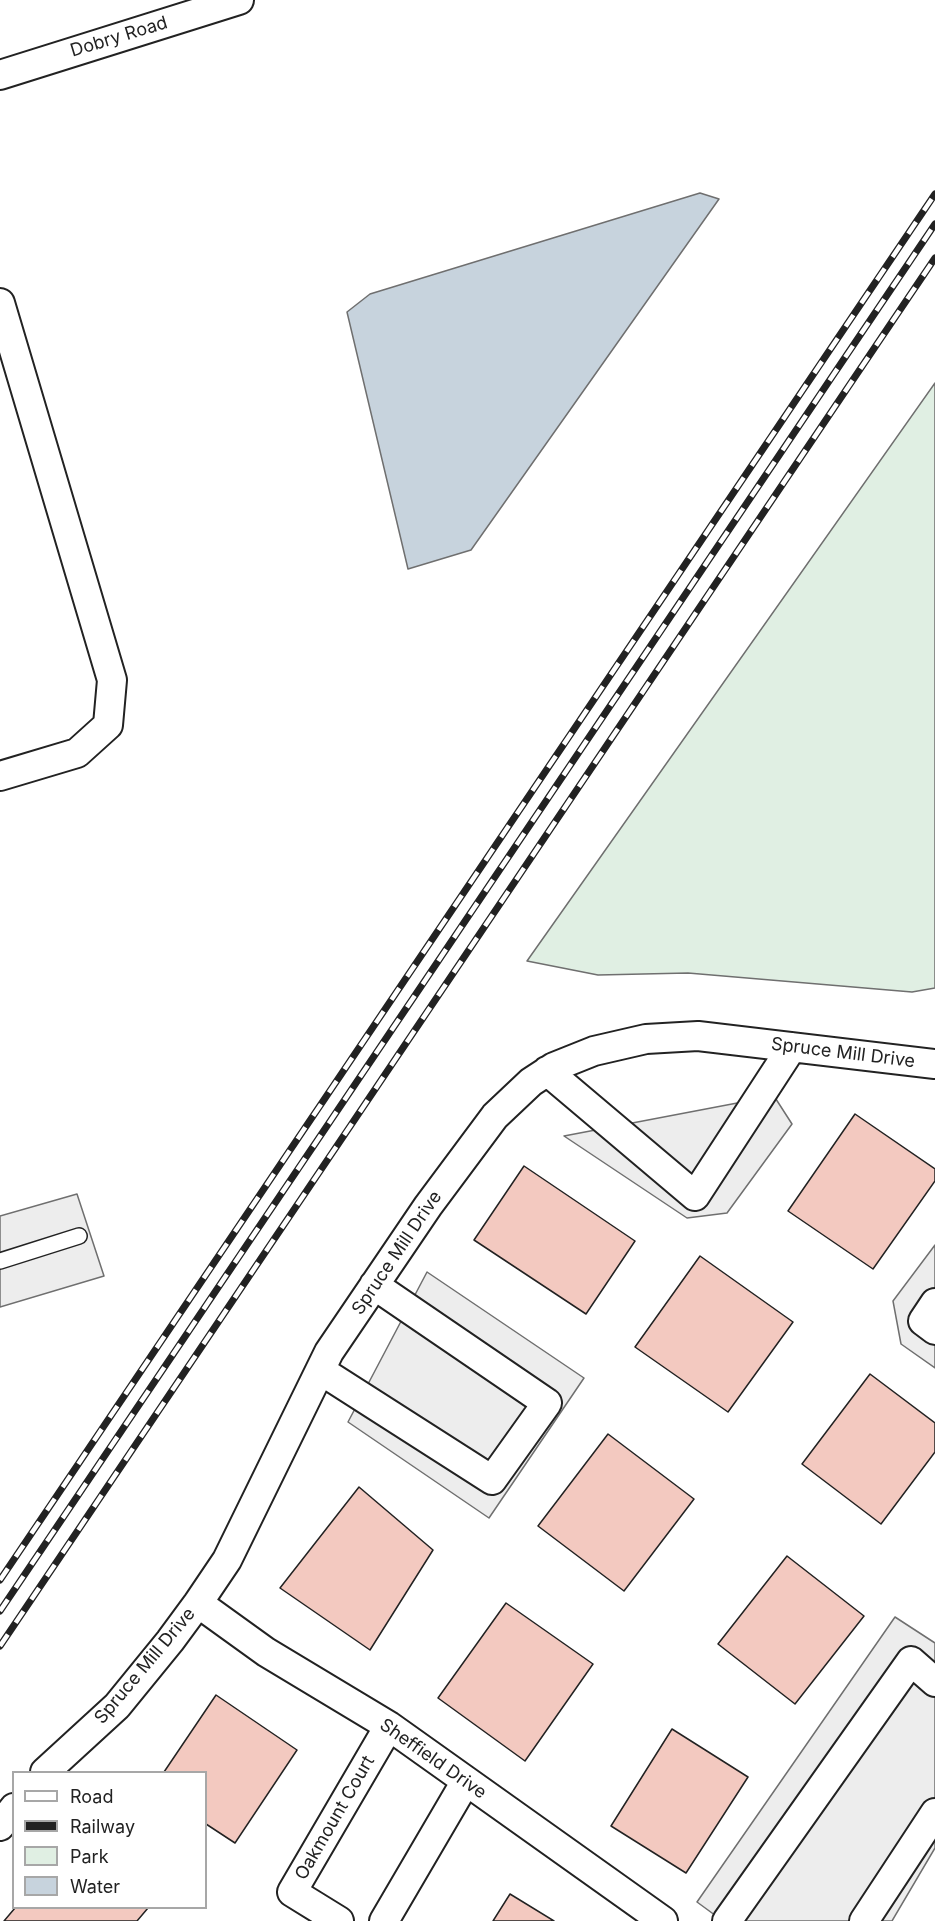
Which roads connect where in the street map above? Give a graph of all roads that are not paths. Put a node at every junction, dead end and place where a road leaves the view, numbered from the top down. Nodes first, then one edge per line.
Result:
1 (239, 0) edge
2 (0, 75) edge
3 (0, 303) edge
4 (0, 776) edge
5 (792, 1047) junction
6 (935, 1064) edge
7 (547, 1071) junction
8 (79, 1236) dead end
9 (0, 1261) edge
10 (374, 1286) junction
11 (935, 1303) edge
12 (935, 1330) edge
13 (320, 1370) junction
14 (198, 1603) junction
15 (935, 1682) edge
16 (389, 1726) junction
17 (47, 1771) edge
18 (466, 1781) junction
19 (12, 1811) edge
20 (935, 1813) edge
21 (0, 1826) edge
22 (339, 1921) edge
23 (384, 1921) edge
24 (663, 1921) edge
25 (727, 1921) edge
26 (864, 1921) edge

1 - 2 street, Dobry Road
3 - 4 street
5 - 6 street, Spruce Mill Drive
5 - 7 street, Spruce Mill Drive
5 - 7 street
7 - 10 street, Spruce Mill Drive
8 - 9 lane
10 - 13 street, Spruce Mill Drive
10 - 13 street
11 - 12 street
13 - 14 street, Spruce Mill Drive
14 - 16 street, Sheffield Drive
14 - 17 street, Spruce Mill Drive
15 - 25 street
16 - 18 street, Sheffield Drive
16 - 22 street, Oakmount Court
18 - 23 street
18 - 24 street, Sheffield Drive
19 - 21 street
20 - 26 street

